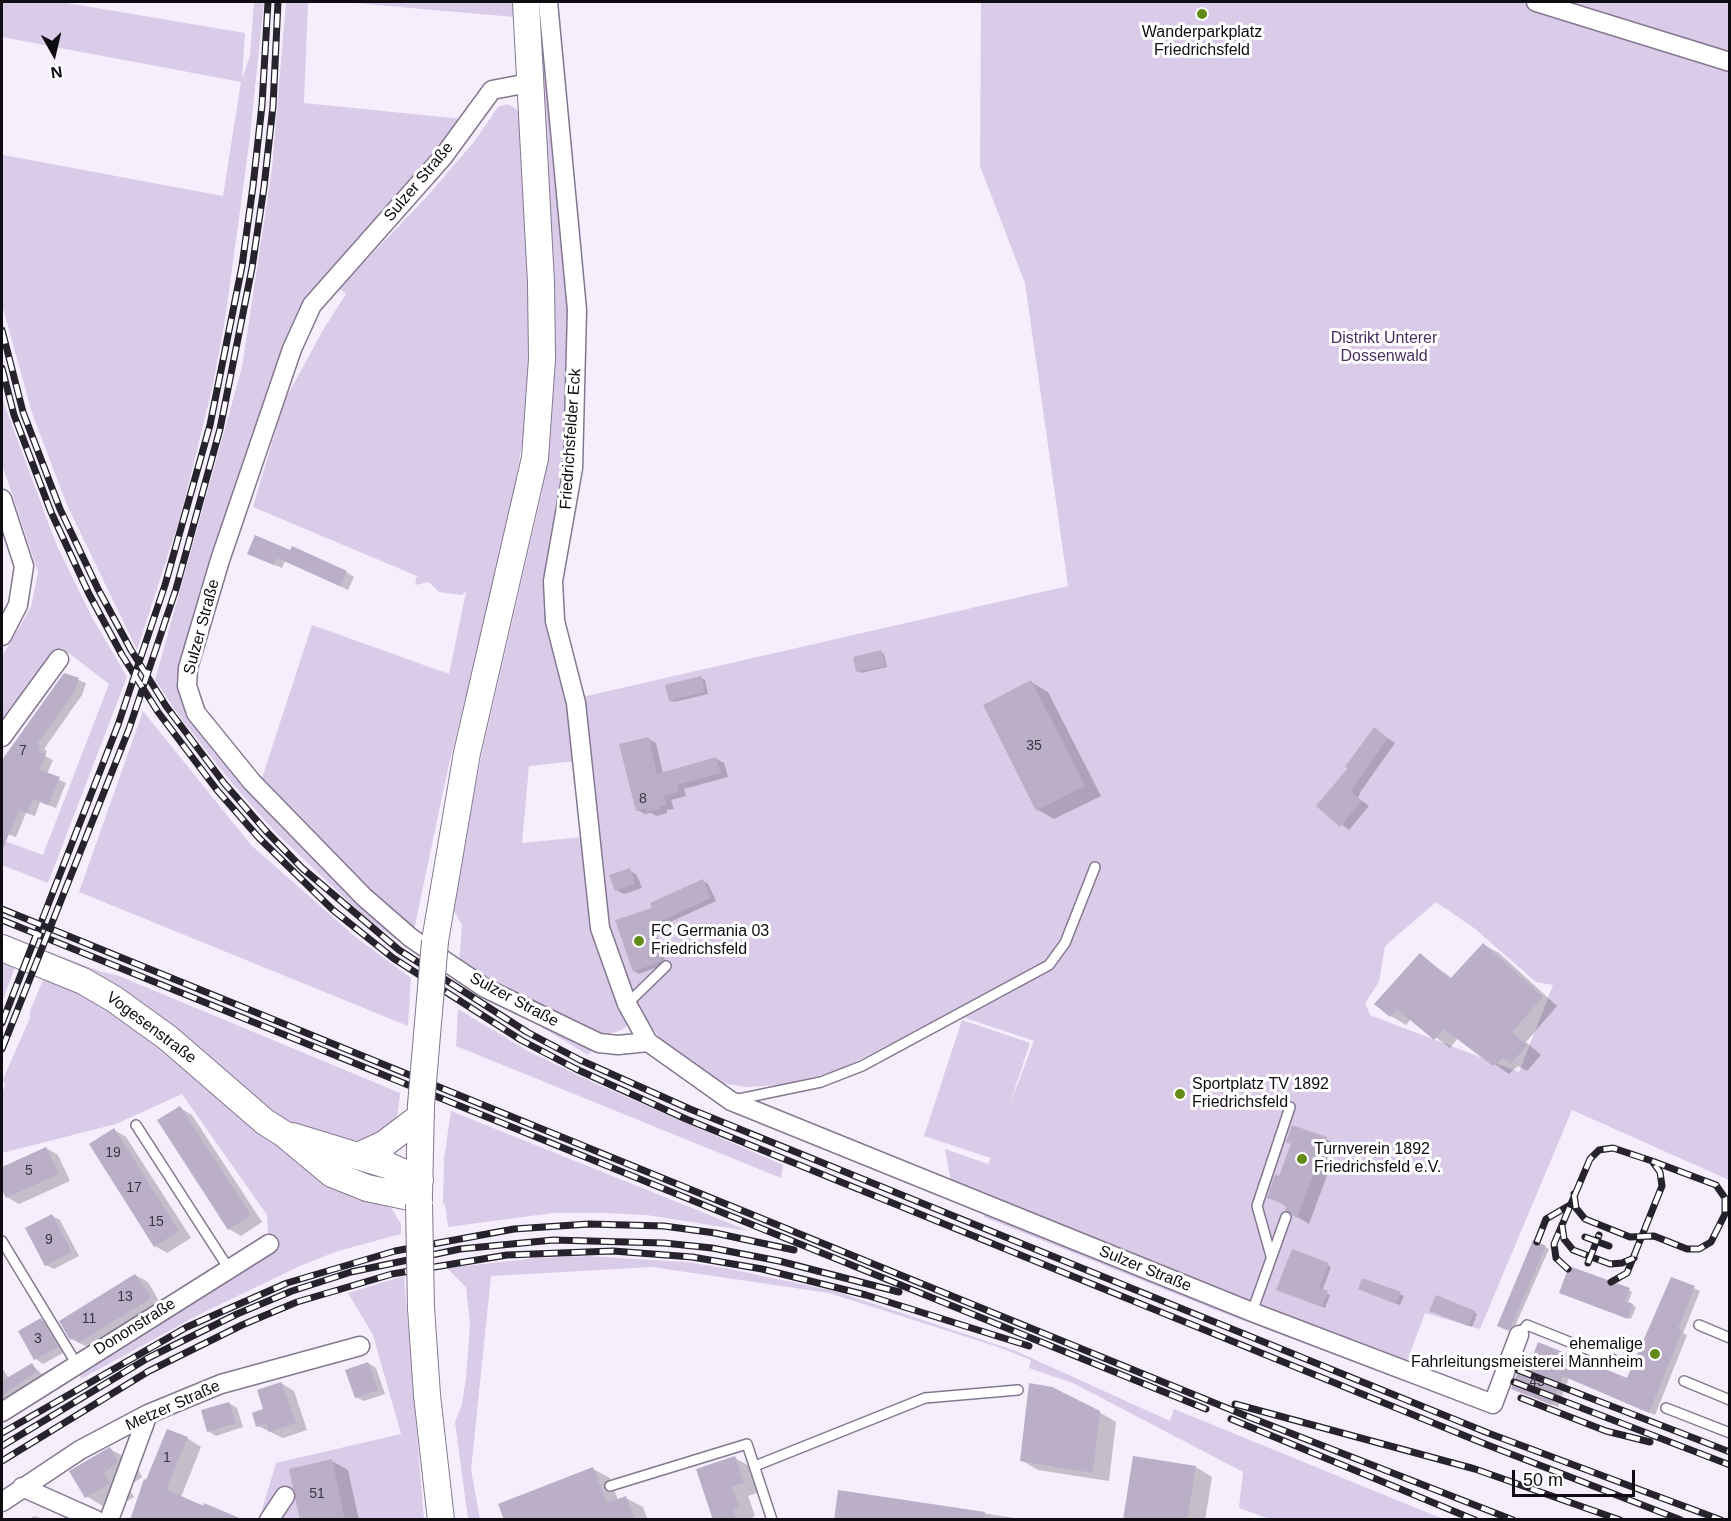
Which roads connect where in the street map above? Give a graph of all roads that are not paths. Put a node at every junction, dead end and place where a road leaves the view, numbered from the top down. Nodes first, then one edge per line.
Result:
1 (526, 2) edge
2 (548, 2) edge
3 (1536, 2) edge
4 (1730, 62) edge
5 (529, 83) junction
6 (2, 499) edge
7 (2, 636) edge
8 (59, 659) dead end
9 (2, 737) edge
10 (1095, 867) dead end
11 (2, 948) edge
12 (666, 966) dead end
13 (627, 1004) junction
14 (648, 1042) junction
15 (731, 1101) junction
16 (1290, 1107) dead end
17 (421, 1111) junction
18 (136, 1125) dead end
19 (284, 1134) junction
20 (358, 1156) junction
21 (419, 1194) junction
22 (1286, 1217) dead end
23 (2, 1241) edge
24 (269, 1244) dead end
25 (1271, 1256) junction
26 (229, 1269) junction
27 (1252, 1312) junction
28 (1699, 1325) dead end
29 (1519, 1335) joint
30 (1730, 1338) edge
31 (360, 1346) dead end
32 (1612, 1359) dead end
33 (76, 1363) junction
34 (1684, 1381) dead end
35 (1018, 1390) dead end
36 (1730, 1400) edge
37 (1666, 1408) dead end
38 (2, 1412) edge
39 (148, 1414) junction
40 (1730, 1433) edge
41 (755, 1466) junction
42 (610, 1486) dead end
43 (22, 1487) junction
44 (285, 1496) dead end
45 (2, 1502) edge
46 (96, 1520) edge
47 (109, 1520) edge
48 (269, 1520) edge
49 (441, 1520) edge
50 (772, 1520) edge

1 - 5 main road
2 - 13 street, Friedrichsfelder Eck
3 - 4 street
5 - 14 street, Sulzer Straße
5 - 17 main road, bridge
6 - 7 street
8 - 9 street
10 - 15 lane
11 - 19 main road, Vogesenstraße
12 - 13 lane
13 - 14 street, Friedrichsfelder Eck
14 - 15 street, Sulzer Straße
15 - 27 street, Sulzer Straße
16 - 25 lane
17 - 20 main road
17 - 21 main road
18 - 26 lane
19 - 20 main road, Vogesenstraße
19 - 21 main road, Vogesenstraße
20 - 21 main road, Vogesenstraße
21 - 49 main road, bridge
22 - 25 lane
23 - 33 lane
24 - 26 street, Dononstraße
25 - 27 lane
26 - 33 street, Dononstraße
27 - 29 street, Sulzer Straße
28 - 30 lane
29 - 32 lane
31 - 39 street, Metzer Straße
33 - 38 street, Dononstraße
34 - 36 lane
35 - 41 lane
37 - 40 lane
39 - 43 street, Metzer Straße
39 - 47 street
41 - 42 lane
41 - 50 lane
43 - 45 street, Metzer Straße
43 - 46 street
44 - 48 street

